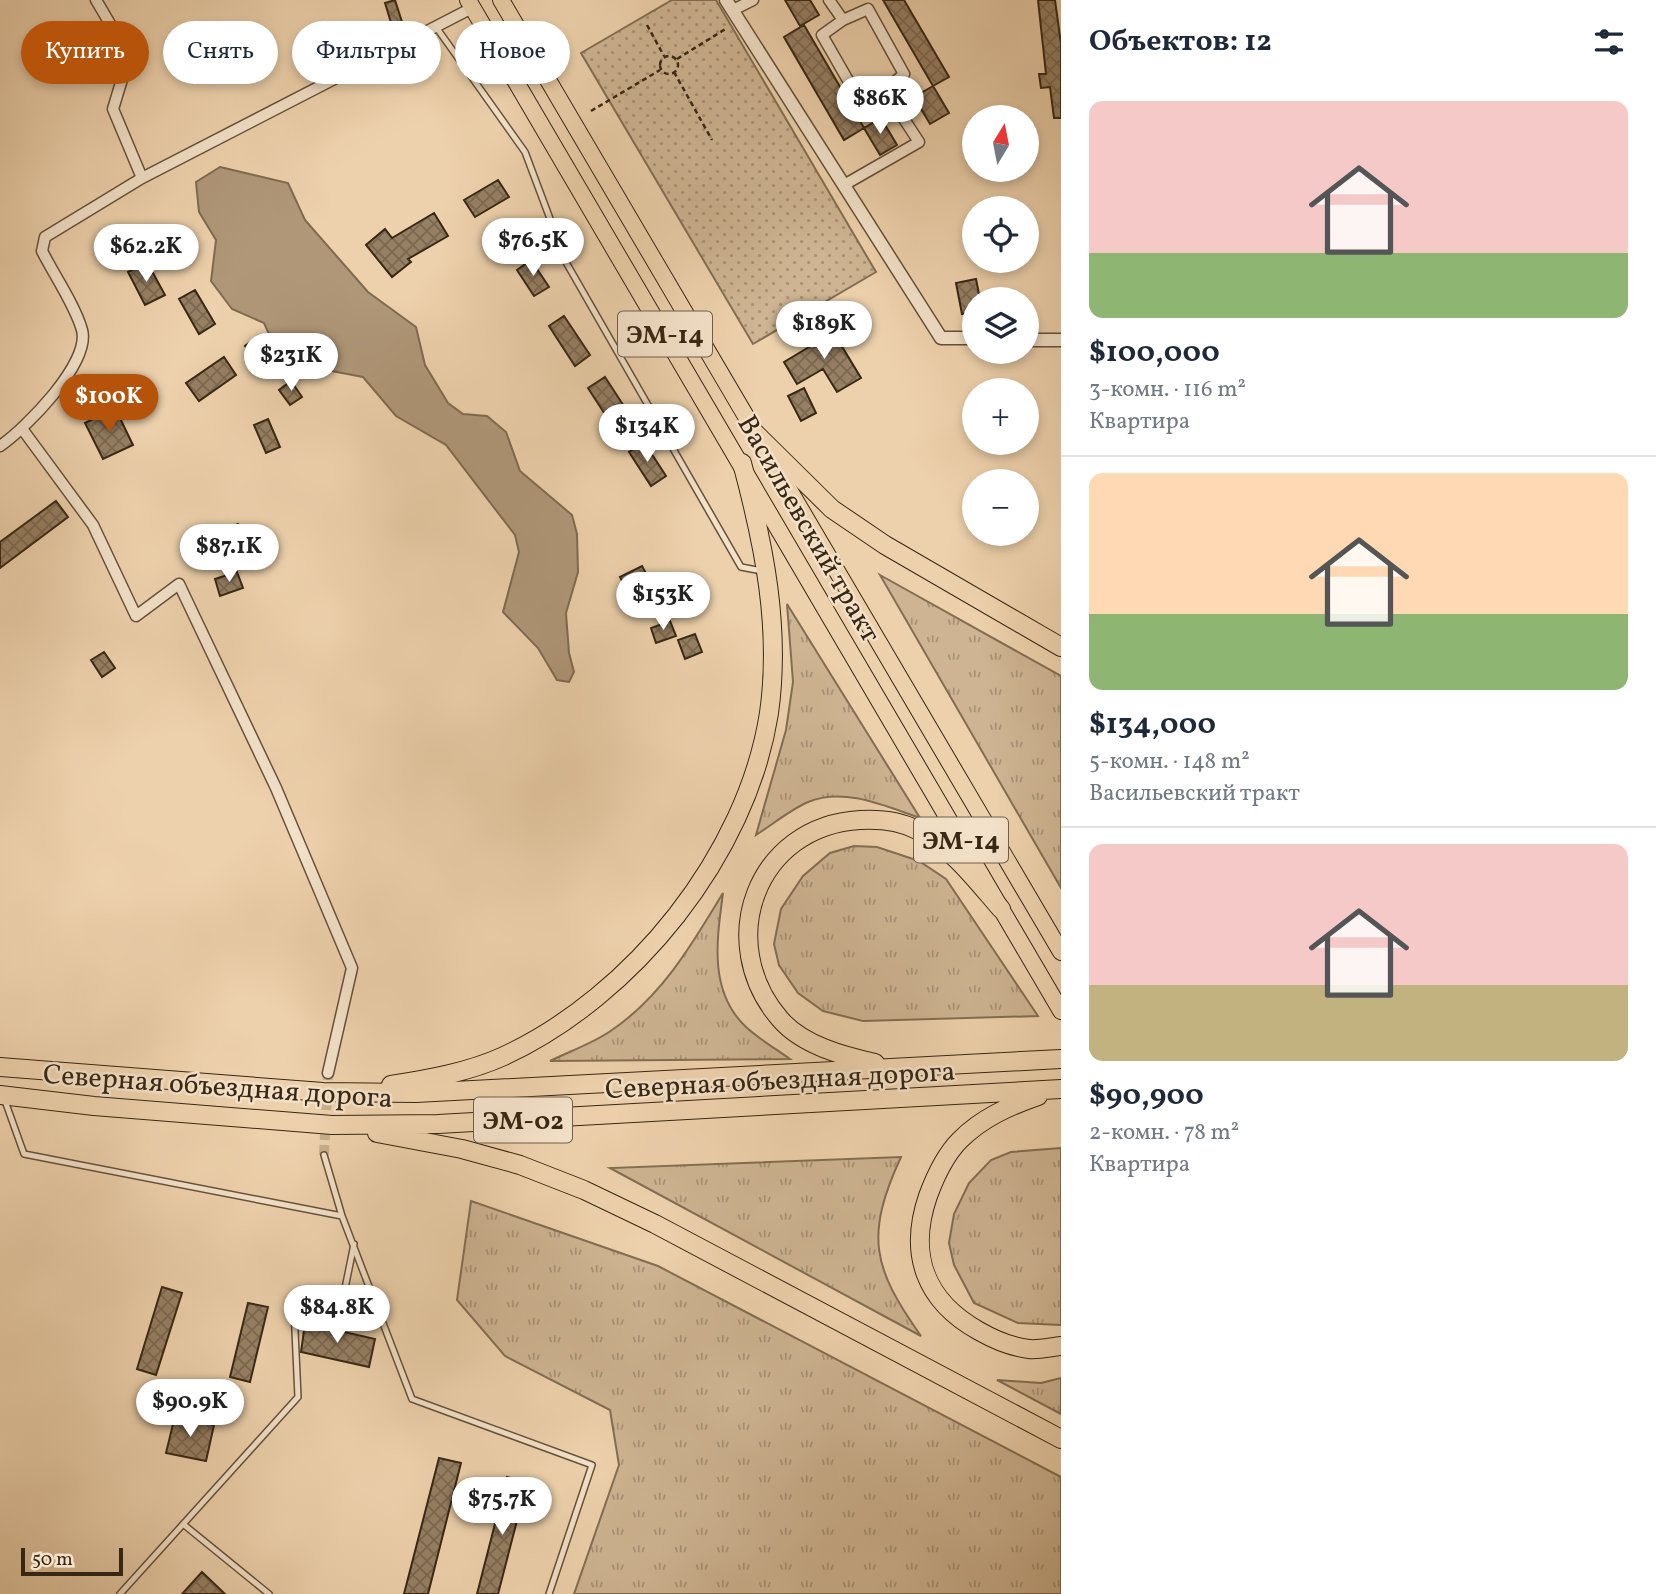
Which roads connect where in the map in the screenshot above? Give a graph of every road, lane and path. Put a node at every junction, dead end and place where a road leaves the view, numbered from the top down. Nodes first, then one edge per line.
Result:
1 (96, 0) edge
2 (501, 0) edge
3 (753, 0) edge
4 (829, 0) edge
5 (470, 4) edge
6 (732, 10) edge
7 (843, 20) junction
8 (441, 24) edge
9 (647, 25) dead end
10 (441, 34) edge
11 (664, 56) junction
12 (677, 59) junction
13 (660, 70) junction
14 (674, 72) junction
15 (325, 84) edge
16 (885, 90) junction
17 (591, 111) dead end
18 (712, 139) dead end
19 (142, 178) junction
20 (844, 186) junction
21 (962, 338) edge
22 (1039, 340) edge
23 (1061, 341) edge
24 (23, 430) junction
25 (756, 434) junction
26 (0, 446) edge
27 (742, 463) junction
28 (805, 515) junction
29 (781, 530) junction
30 (766, 572) junction
31 (1061, 647) edge
32 (1001, 909) junction
33 (1061, 952) edge
34 (1061, 1011) edge
35 (1061, 1059) edge
36 (0, 1067) edge
37 (920, 1067) junction
38 (328, 1073) tunnel mouth
39 (1056, 1089) edge
40 (323, 1092) junction
41 (2, 1095) edge
42 (332, 1125) junction
43 (324, 1155) tunnel mouth
44 (342, 1216) junction
45 (354, 1244) junction
46 (1061, 1346) edge
47 (1061, 1439) edge
48 (183, 1524) junction
49 (120, 1594) edge
50 (269, 1594) edge
51 (549, 1594) edge

1 - 19 street
2 - 25 main road, Васильевский тракт / ЭМ-14
3 - 6 street
4 - 7 street
5 - 8 street
5 - 27 main road, Васильевский тракт / ЭМ-14
6 - 12 path
6 - 20 street
7 - 16 street
7 - 16 street
9 - 11 path
10 - 30 lane
11 - 12 path
11 - 13 path
12 - 14 path
13 - 14 path
13 - 17 path
14 - 18 path
15 - 19 street
16 - 20 street
19 - 24 street
20 - 21 street
22 - 23 street
24 - 26 street
24 - 38 street
25 - 28 main road, Васильевский тракт / ЭМ-14
25 - 31 highway
27 - 29 main road, Васильевский тракт / ЭМ-14
27 - 30 highway
28 - 29 main road
28 - 33 main road, Васильевский тракт / ЭМ-14
29 - 32 main road, Васильевский тракт / ЭМ-14
30 - 40 highway
32 - 34 main road, Васильевский тракт / ЭМ-14
32 - 37 highway
35 - 37 highway, Северная объездная дорога / ЭМ-02
36 - 40 highway, Северная объездная дорога / ЭМ-02
37 - 40 highway, Северная объездная дорога / ЭМ-02
39 - 42 highway, Северная объездная дорога / ЭМ-02
39 - 46 highway
41 - 42 highway, Северная объездная дорога / ЭМ-02
41 - 44 lane
42 - 47 highway
43 - 44 lane
44 - 45 lane
45 - 48 lane
45 - 51 lane
48 - 49 lane
48 - 50 lane

